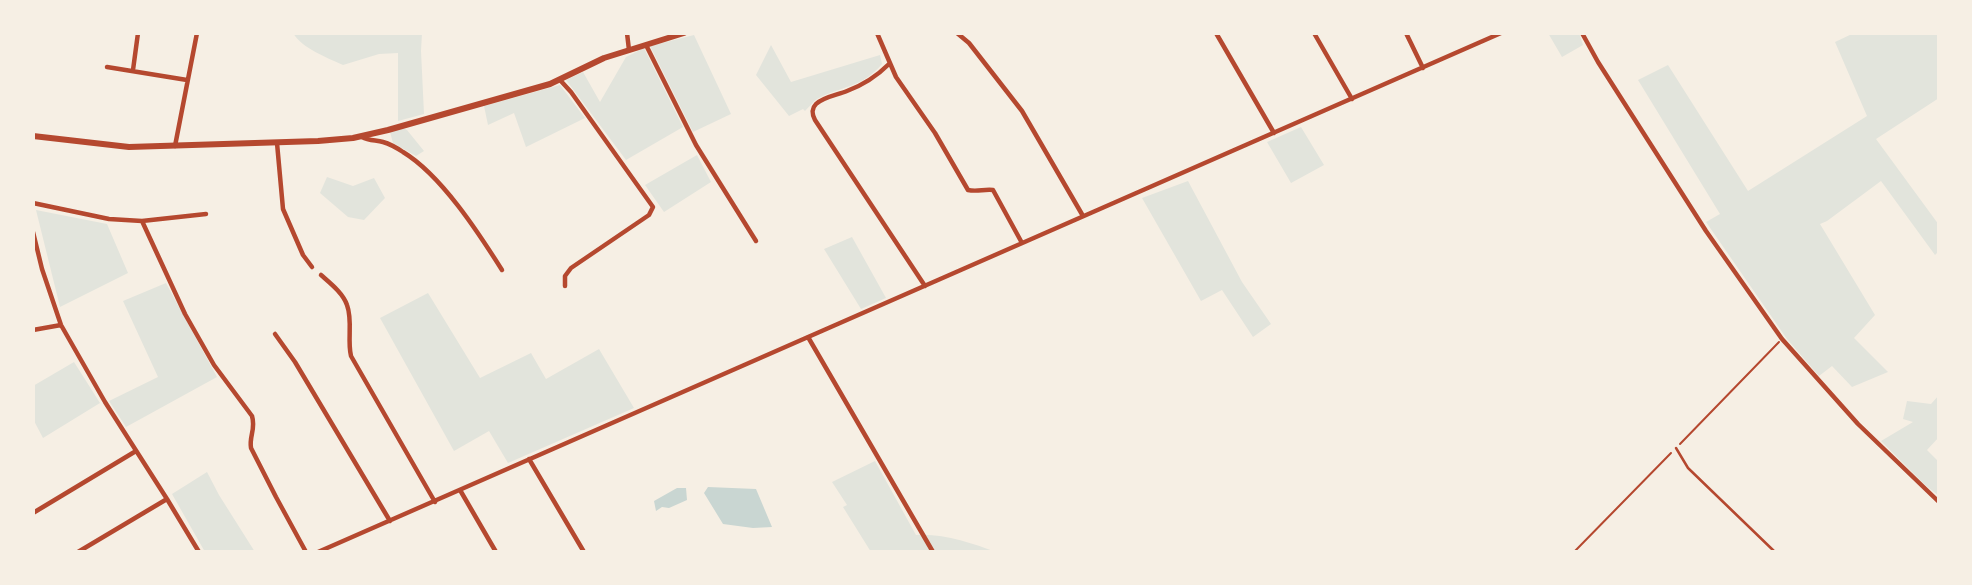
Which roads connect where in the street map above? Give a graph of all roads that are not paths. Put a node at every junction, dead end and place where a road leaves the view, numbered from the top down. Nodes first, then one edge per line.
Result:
1 (138, 33) edge
2 (197, 33) edge
3 (627, 33) edge
4 (684, 33) edge
5 (877, 33) edge
6 (957, 33) edge
7 (1216, 33) edge
8 (1314, 33) edge
9 (1406, 33) edge
10 (1501, 33) edge
11 (1583, 33) edge
12 (646, 45) junction
13 (629, 50) junction
14 (889, 64) junction
15 (107, 67) dead end
16 (1423, 68) junction
17 (132, 70) junction
18 (187, 79) junction
19 (560, 80) junction
20 (1352, 99) junction
21 (388, 130) junction
22 (1274, 133) junction
23 (33, 136) edge
24 (362, 136) junction
25 (277, 143) junction
26 (390, 145) junction
27 (175, 146) junction
28 (33, 203) edge
29 (206, 214) dead end
30 (1083, 216) junction
31 (142, 221) junction
32 (33, 232) edge
33 (756, 241) dead end
34 (1022, 243) junction
35 (312, 267) dead end
36 (502, 270) dead end
37 (321, 275) dead end
38 (565, 286) dead end
39 (925, 286) junction
40 (61, 326) junction
41 (33, 330) edge
42 (275, 334) dead end
43 (808, 337) junction
44 (1676, 448) dead end
45 (136, 451) junction
46 (529, 459) junction
47 (460, 490) junction
48 (167, 499) junction
49 (435, 502) junction
50 (1939, 502) edge
51 (33, 513) edge
52 (390, 521) junction
53 (78, 552) edge
54 (199, 552) edge
55 (306, 552) edge
56 (318, 552) edge
57 (496, 552) edge
58 (584, 552) edge
59 (933, 552) edge
60 (1775, 552) edge

1 - 17 street
2 - 18 street
3 - 13 street
4 - 12 street
5 - 14 street
6 - 30 street
7 - 22 street
8 - 20 street
9 - 16 street
10 - 16 street
11 - 50 street
12 - 13 street
12 - 33 street
13 - 19 street
14 - 34 street
14 - 39 street
15 - 17 street
16 - 20 street
17 - 18 street
18 - 27 street
19 - 21 street
19 - 38 street
20 - 22 street
21 - 24 street
21 - 26 street
22 - 30 street
23 - 27 street
24 - 25 street
24 - 26 street
25 - 27 street
25 - 35 street
26 - 36 street
28 - 31 street
29 - 31 street
30 - 34 street
31 - 55 street
32 - 40 street
34 - 39 street
37 - 49 street
39 - 43 street
40 - 41 street
40 - 45 street
42 - 52 street
43 - 46 street
43 - 59 street
44 - 60 lane
45 - 48 street
45 - 51 street
46 - 47 street
46 - 58 street
47 - 49 street
47 - 57 street
48 - 53 street
48 - 54 street
49 - 52 street
52 - 56 street

